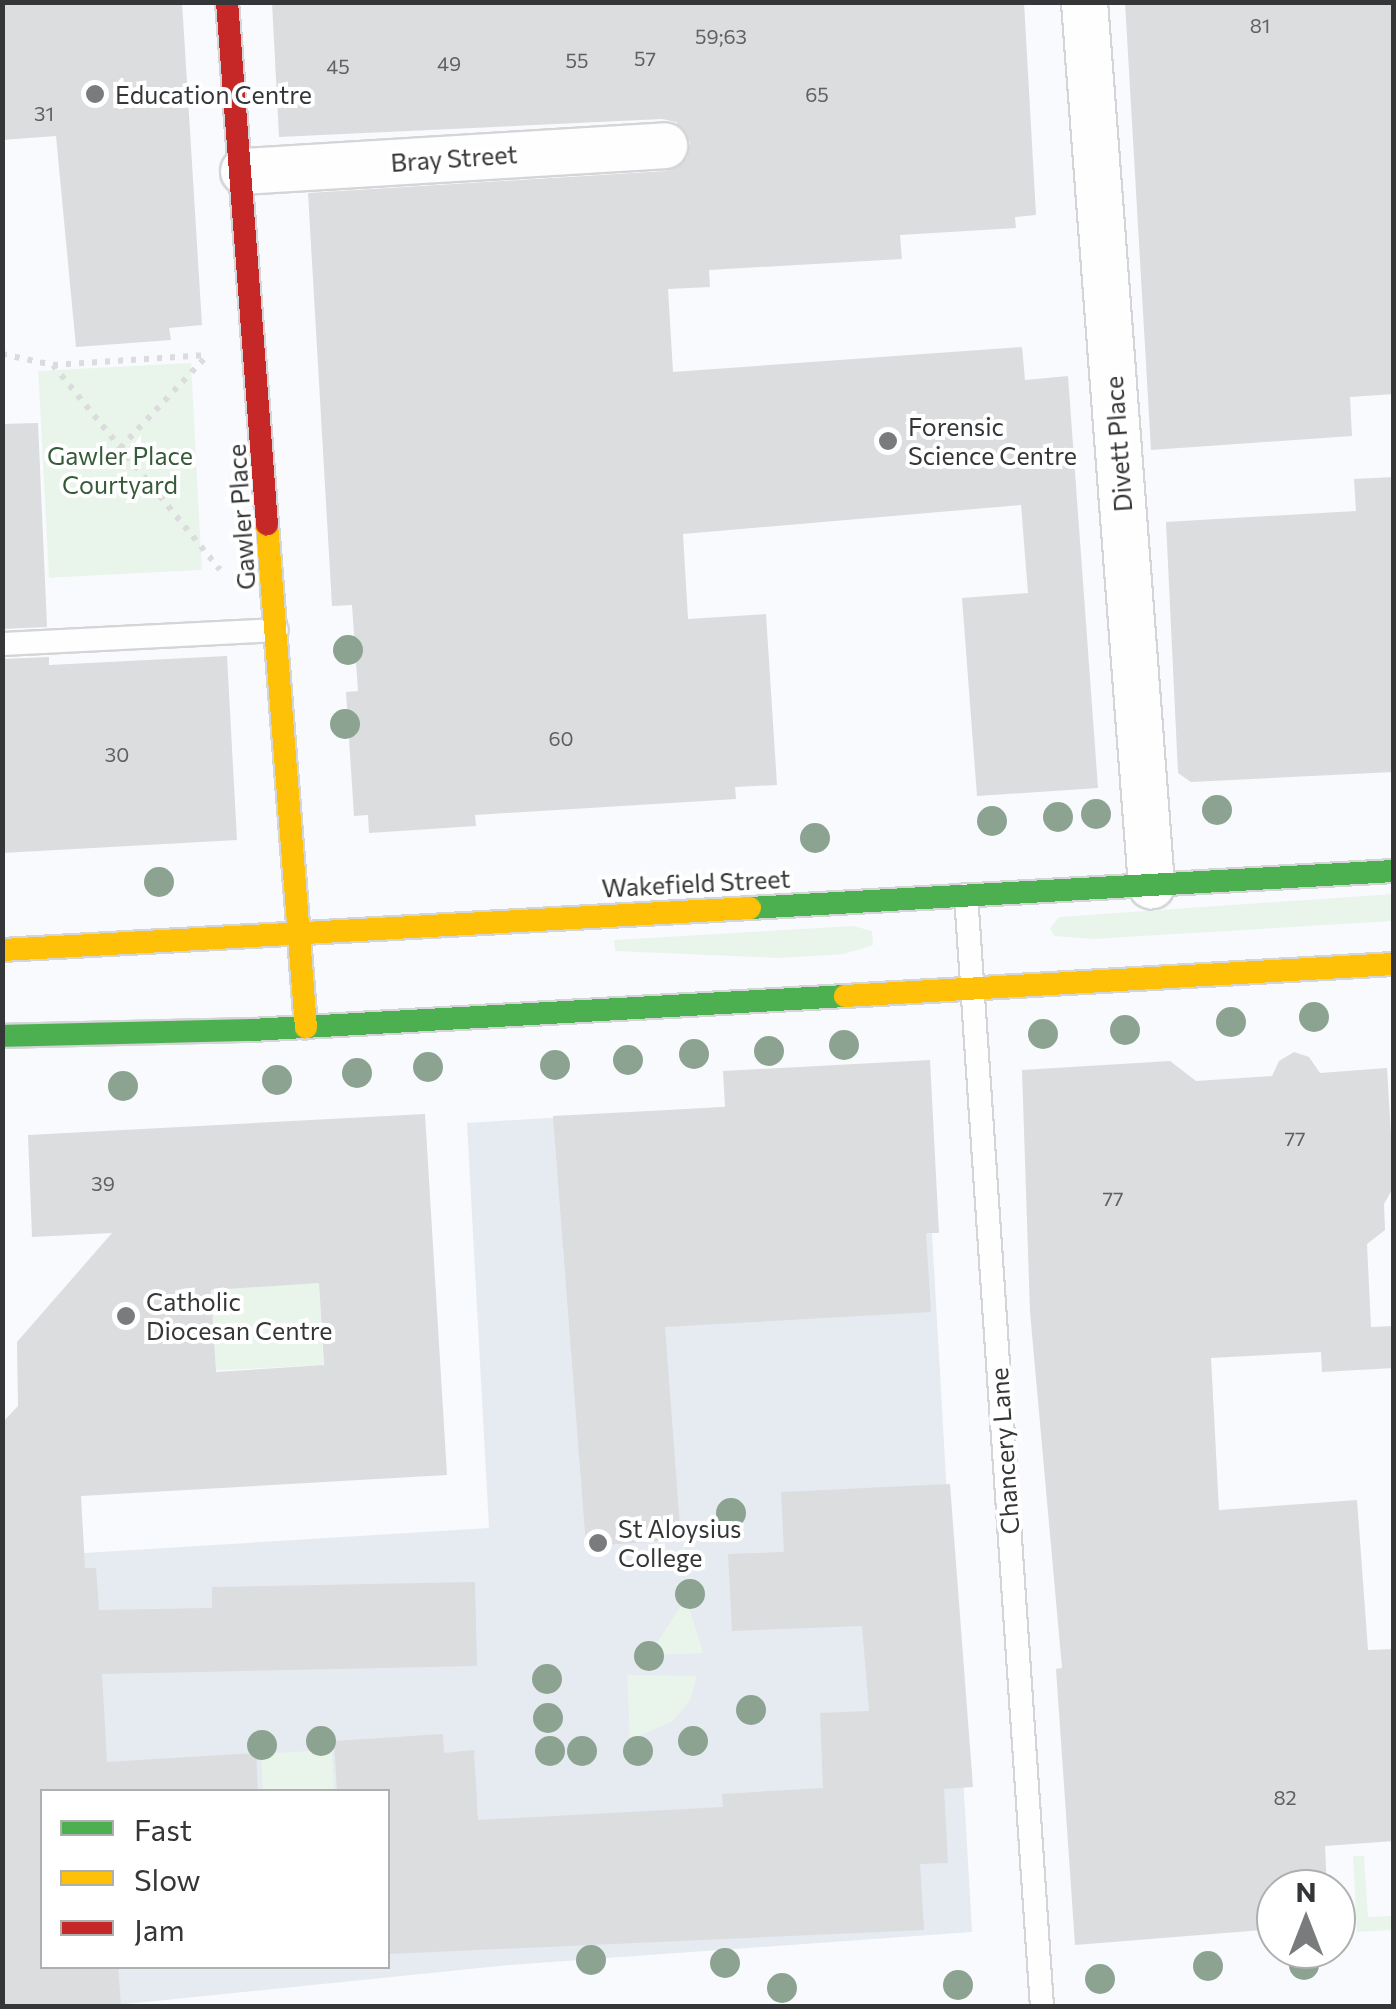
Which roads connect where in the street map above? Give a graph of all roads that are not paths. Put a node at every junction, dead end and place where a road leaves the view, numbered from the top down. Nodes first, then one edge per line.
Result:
1 (228, 2) edge
2 (1084, 2) edge
3 (664, 145) dead end
4 (243, 172) junction
5 (278, 630) junction
6 (2, 644) edge
7 (1394, 871) edge
8 (1151, 885) junction
9 (966, 895) junction
10 (300, 933) junction
11 (2, 950) edge
12 (1394, 964) edge
13 (972, 988) junction
14 (306, 1027) junction
15 (2, 1036) edge
16 (1042, 2006) edge

1 - 4 main road, Gawler Place
2 - 8 street, Divett Place
3 - 4 street, Bray Street
4 - 5 main road, Gawler Place
5 - 6 lane
5 - 10 main road, Gawler Place
7 - 8 main road, Wakefield Street
8 - 9 main road, Wakefield Street
9 - 10 main road, Wakefield Street
9 - 13 lane, Chancery Lane
10 - 11 main road, Wakefield Street
10 - 14 main road, Gawler Place
12 - 13 main road
13 - 14 main road
13 - 16 lane, Chancery Lane
14 - 15 main road

